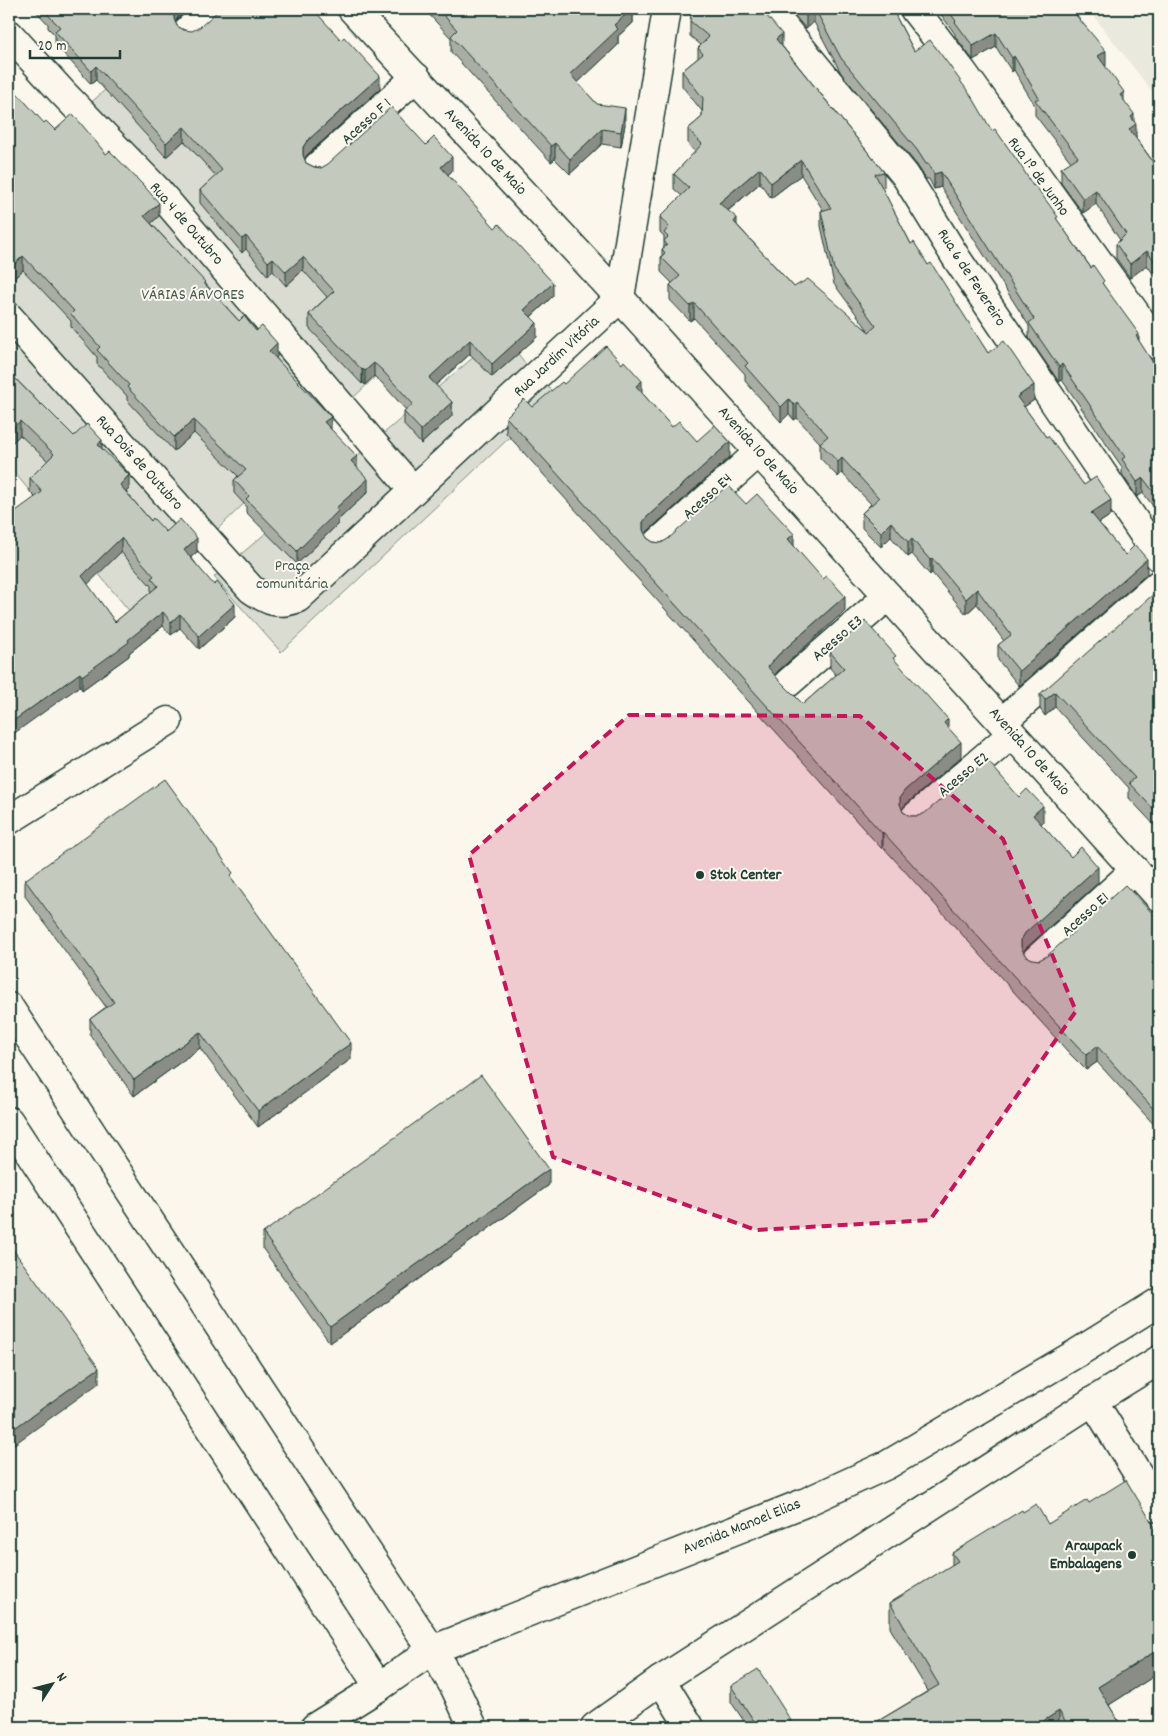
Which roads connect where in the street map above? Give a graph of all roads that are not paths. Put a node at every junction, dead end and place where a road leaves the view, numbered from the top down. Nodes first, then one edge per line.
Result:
1 (212, 9) edge
2 (352, 9) edge
3 (769, 9) edge
4 (914, 9) edge
5 (661, 13) edge
6 (189, 29) edge
7 (9, 34) edge
8 (416, 78) junction
9 (318, 166) edge
10 (620, 298) junction
11 (9, 317) edge
12 (1159, 346) edge
13 (759, 452) junction
14 (413, 490) junction
15 (658, 543) edge
16 (1159, 556) edge
17 (1159, 584) edge
18 (888, 596) junction
19 (275, 602) joint
20 (788, 683) dead end
21 (168, 721) dead end
22 (1007, 728) junction
23 (915, 817) edge
24 (9, 820) edge
25 (1135, 870) junction
26 (1159, 897) edge
27 (1036, 960) edge
28 (9, 1007) edge
29 (9, 1121) edge
30 (1159, 1302) edge
31 (1159, 1360) edge
32 (1093, 1401) junction
33 (1159, 1508) edge
34 (432, 1650) junction
35 (661, 1680) junction
36 (379, 1687) junction
37 (315, 1727) edge
38 (473, 1727) edge
39 (595, 1727) edge
40 (690, 1727) edge

1 - 6 street
2 - 8 street, Avenida 10 de Maio
3 - 16 street, Rua 6 de Fevereiro
4 - 12 street, Rua 1º de Junho
5 - 10 street
7 - 14 street, Rua 4 de Outubro
8 - 9 street, Acesso F 1
8 - 10 street, Avenida 10 de Maio
10 - 13 street, Avenida 10 de Maio
10 - 14 street, Rua Jardim Vitória
11 - 19 street, Rua Dois de Outubro
13 - 15 street, Acesso E4
13 - 18 street, Avenida 10 de Maio
14 - 19 street, Rua Jardim Vitória
17 - 22 street, Acesso E2
18 - 20 street, Acesso E3
18 - 22 street, Avenida 10 de Maio
21 - 24 street
22 - 23 street, Acesso E2
22 - 25 street, Avenida 10 de Maio
25 - 26 street, Avenida 10 de Maio
25 - 27 street, Acesso E1
28 - 34 street
29 - 36 street
30 - 34 street, Avenida Manoel Elias
31 - 32 street
32 - 33 street
32 - 35 street
34 - 36 street, Avenida Manoel Elias
34 - 38 street
35 - 39 street
35 - 40 street
36 - 37 street, Avenida Manoel Elias

